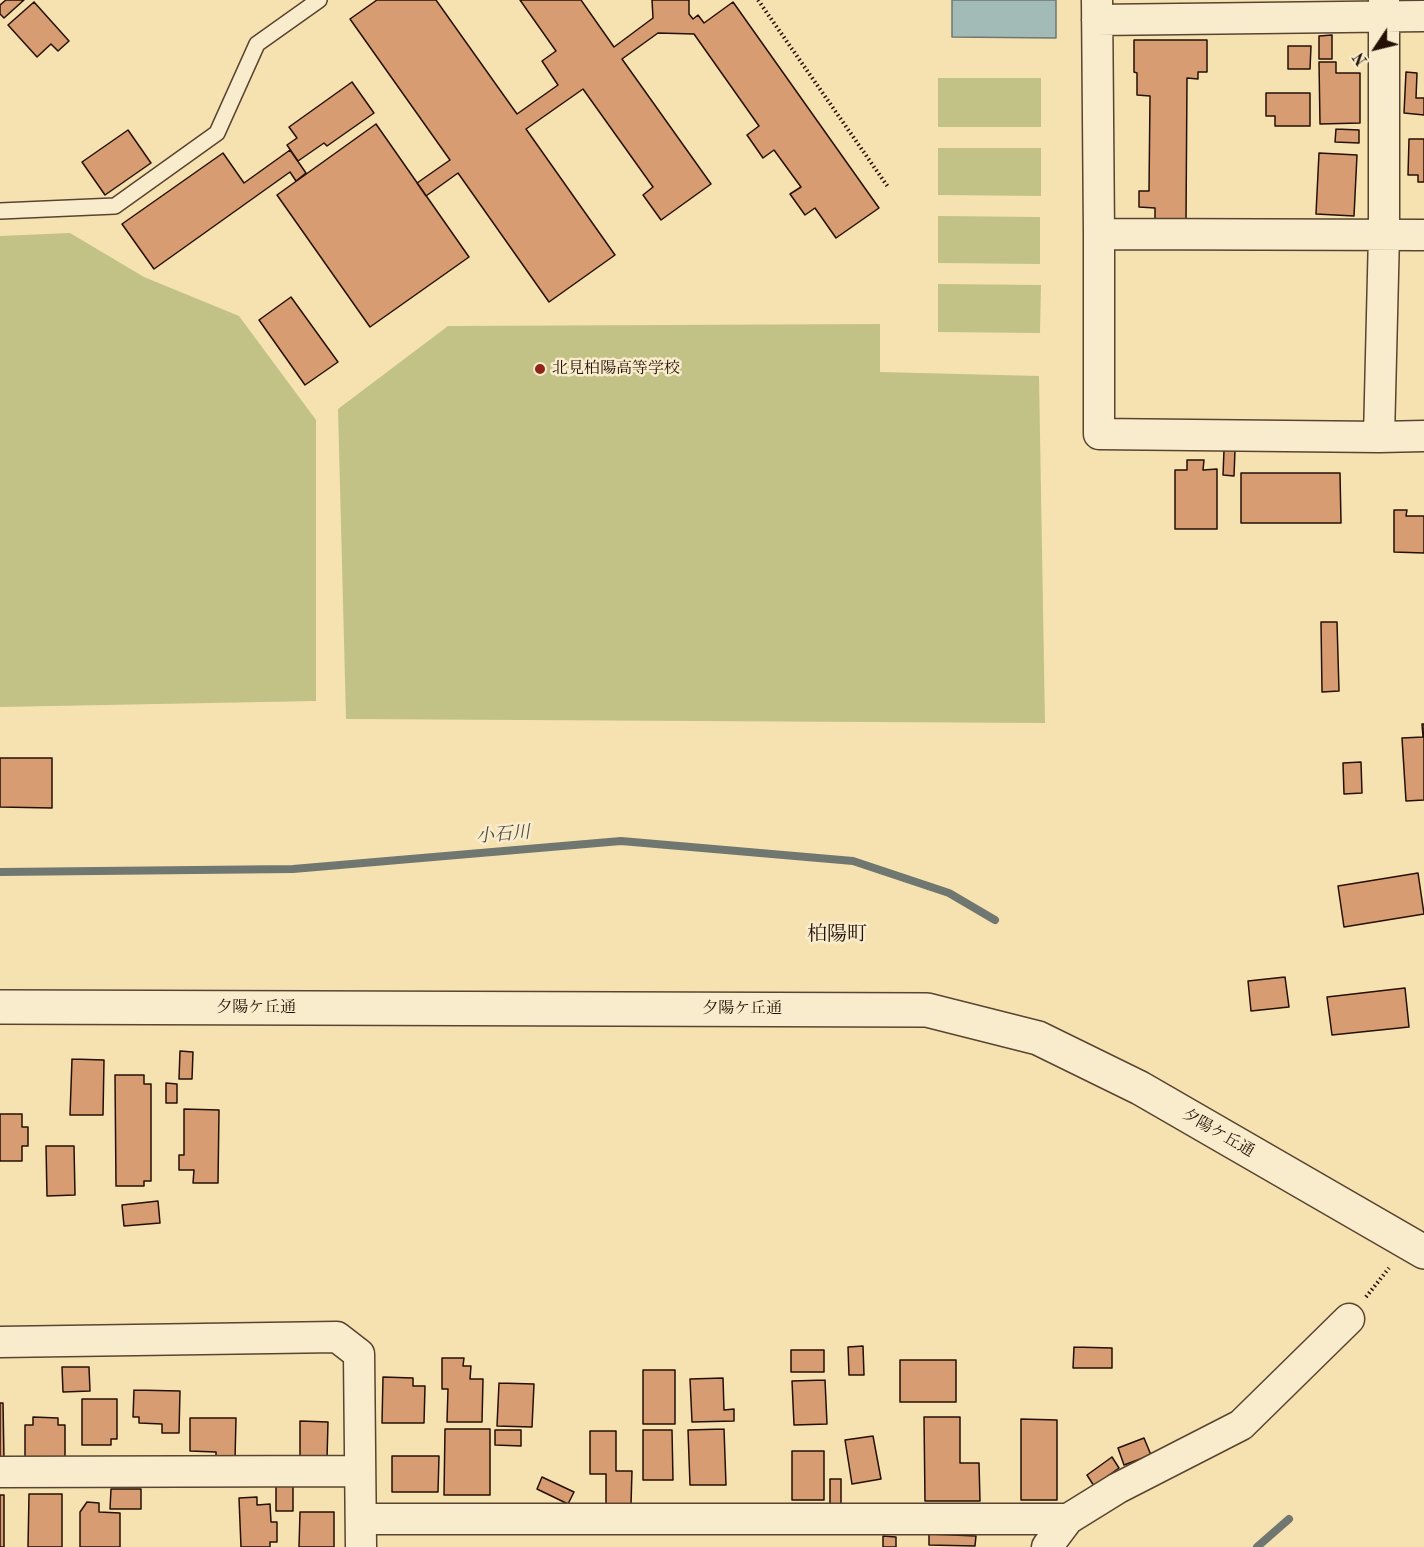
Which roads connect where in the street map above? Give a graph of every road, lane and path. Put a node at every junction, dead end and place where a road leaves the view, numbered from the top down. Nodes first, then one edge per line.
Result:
1 (319, 0) edge
2 (758, 0) edge
3 (1384, 8) edge
4 (1097, 10) edge
5 (1424, 16) edge
6 (888, 187) dead end
7 (0, 211) edge
8 (1099, 234) junction
9 (1384, 234) junction
10 (1424, 235) edge
11 (1424, 436) edge
12 (1379, 437) junction
13 (0, 1007) edge
14 (1424, 1252) edge
15 (1390, 1266) dead end
16 (1349, 1319) joint
17 (0, 1342) edge
18 (360, 1471) junction
19 (0, 1472) edge
20 (1068, 1519) junction
21 (361, 1533) edge
22 (1047, 1547) edge

1 - 7 lane
2 - 6 path
3 - 4 street
3 - 5 street
3 - 9 street
4 - 8 street
8 - 9 street
8 - 12 street
9 - 10 street
9 - 12 street
11 - 12 street
13 - 14 street, 夕陽ケ丘通
15 - 16 path
16 - 20 street
17 - 18 street
18 - 19 street
18 - 21 street
20 - 21 street
20 - 22 street

